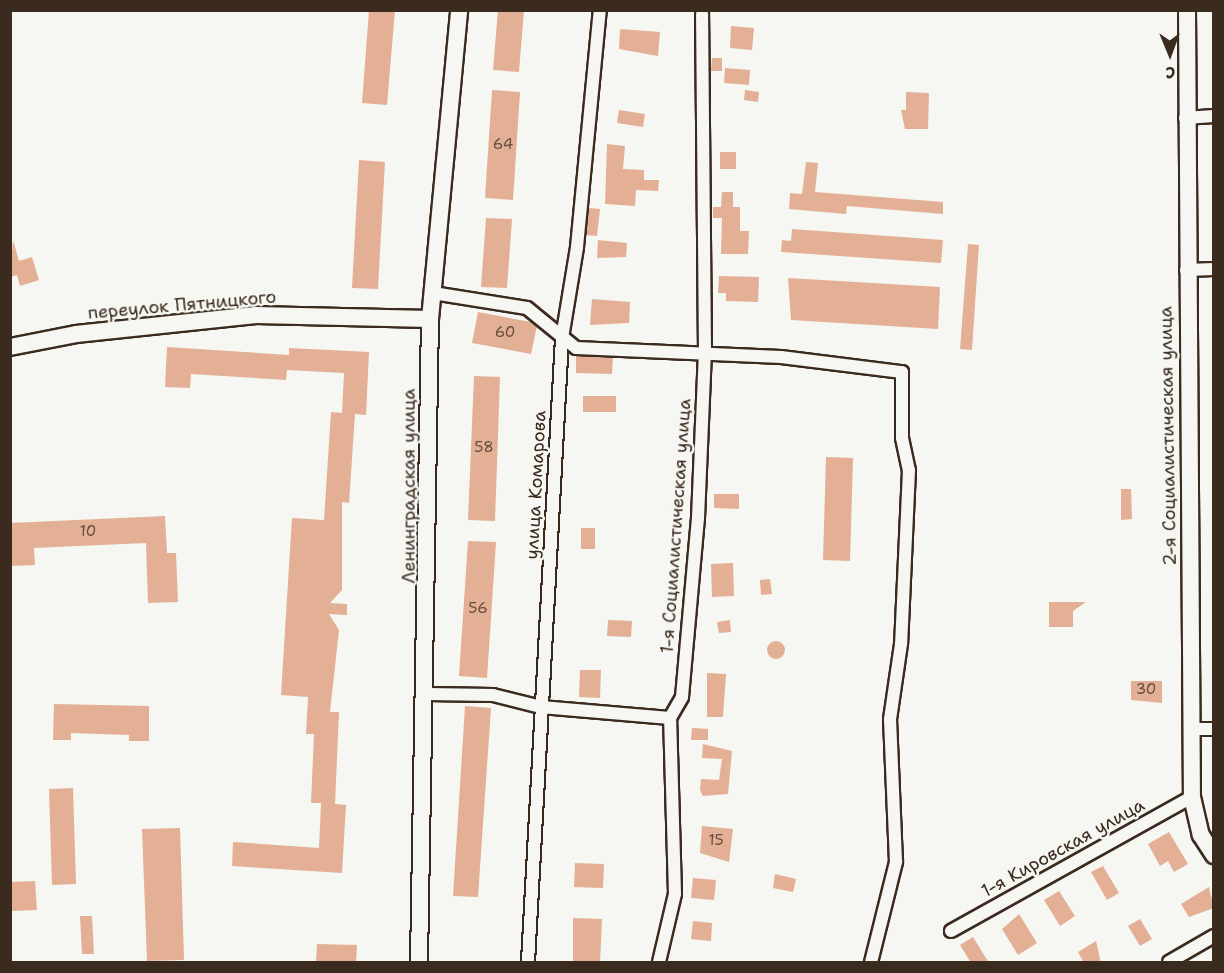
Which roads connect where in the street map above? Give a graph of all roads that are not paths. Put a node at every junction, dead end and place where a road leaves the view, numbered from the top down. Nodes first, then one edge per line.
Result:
1 (459, 10) edge
2 (600, 10) edge
3 (1187, 10) edge
4 (702, 14) dead end
5 (1214, 116) edge
6 (1185, 118) junction
7 (1214, 269) edge
8 (1186, 270) junction
9 (433, 293) junction
10 (430, 319) junction
11 (562, 338) junction
12 (10, 347) edge
13 (705, 352) junction
14 (427, 694) junction
15 (541, 707) junction
16 (670, 718) junction
17 (1191, 729) junction
18 (1214, 729) edge
19 (1192, 796) junction
20 (1214, 855) edge
21 (951, 931) dead end
22 (1214, 936) edge
23 (871, 962) edge
24 (419, 963) edge
25 (528, 963) edge
26 (659, 963) edge
27 (1169, 963) edge

1 - 9 street, Ленинградская улица
2 - 11 street, улица Комарова
3 - 6 street, 2-я Социалистическая улица
4 - 13 street, 1-я Социалистическая улица
5 - 6 street
6 - 8 street, 2-я Социалистическая улица
7 - 8 street
8 - 17 street, 2-я Социалистическая улица
9 - 10 street, Ленинградская улица
9 - 11 street
10 - 12 street, переулок Пятницкого
10 - 14 street, Ленинградская улица
11 - 13 street
11 - 15 street, улица Комарова
13 - 16 street, 1-я Социалистическая улица
13 - 23 street
14 - 15 street
14 - 24 street, Ленинградская улица
15 - 16 street
15 - 25 street, улица Комарова
16 - 26 street, 1-я Социалистическая улица
17 - 18 street
17 - 19 street, 2-я Социалистическая улица
19 - 20 street, 2-я Социалистическая улица
19 - 21 street, 1-я Кировская улица
22 - 27 street

